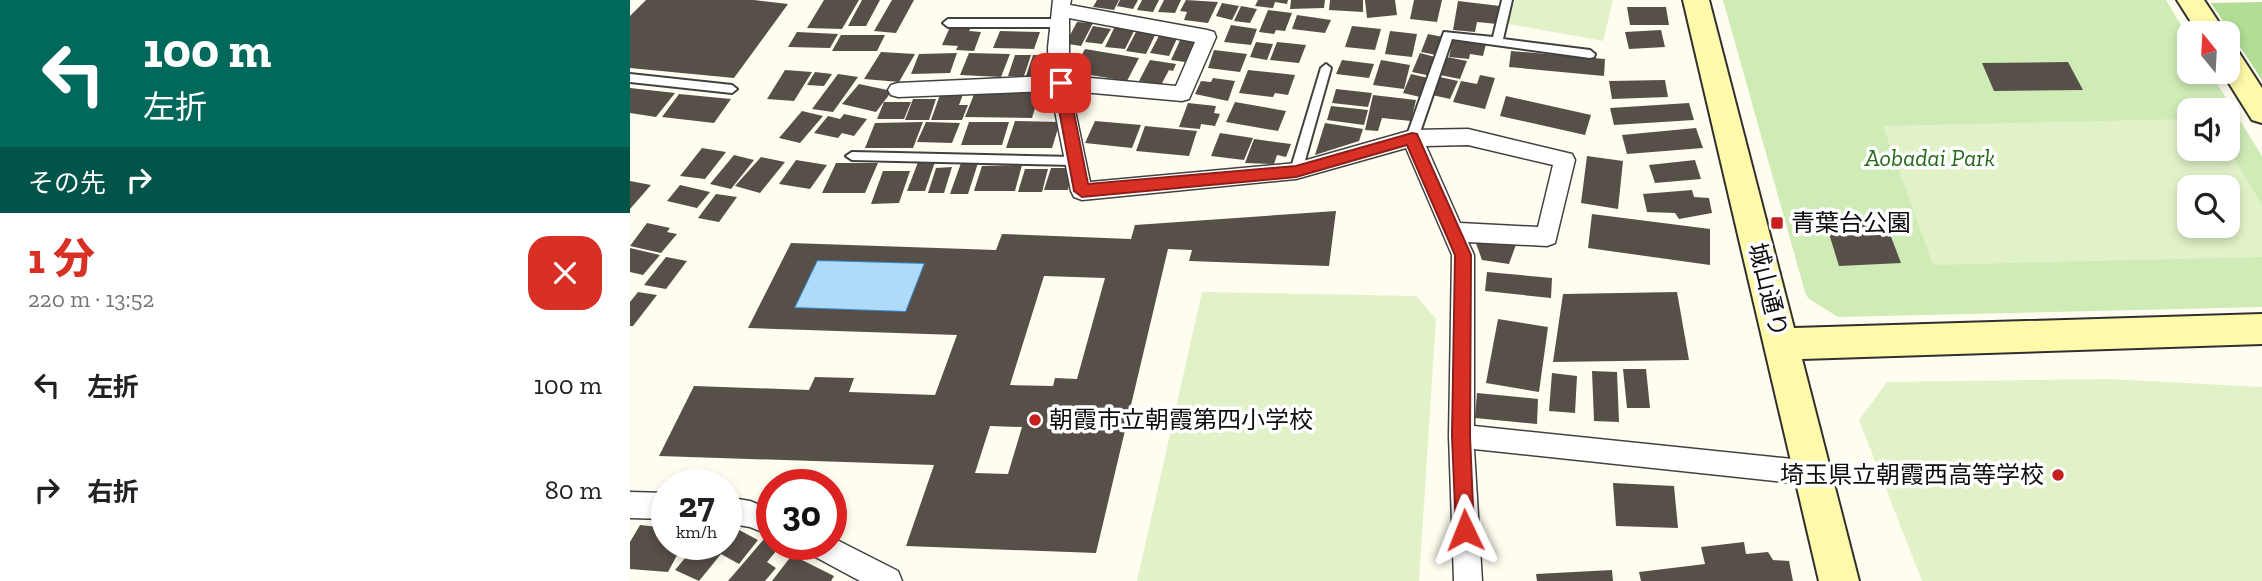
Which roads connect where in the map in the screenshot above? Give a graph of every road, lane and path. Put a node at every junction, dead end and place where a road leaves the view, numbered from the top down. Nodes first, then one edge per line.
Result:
1 (1507, 0) edge
2 (1696, 0) edge
3 (2190, 0) edge
4 (1060, 11) edge
5 (2204, 21) edge
6 (948, 23) dead end
7 (1497, 41) junction
8 (1590, 54) dead end
9 (1326, 68) dead end
10 (2240, 77) edge
11 (630, 78) edge
12 (1061, 83) junction
13 (732, 89) dead end
14 (898, 90) dead end
15 (2262, 112) edge
16 (1412, 138) junction
17 (852, 156) dead end
18 (1074, 161) junction
19 (1296, 172) junction
20 (1451, 232) junction
21 (2262, 329) edge
22 (1781, 344) junction
23 (1461, 436) junction
24 (1812, 473) junction
25 (630, 505) edge
26 (651, 506) edge
27 (847, 560) edge
28 (888, 581) edge
29 (1468, 581) edge
30 (1839, 581) edge

1 - 7 lane
2 - 22 street, 城山通り
3 - 5 street
4 - 6 lane
4 - 12 street
4 - 12 street
7 - 8 lane
7 - 16 lane
9 - 19 lane
10 - 15 street
11 - 13 lane
12 - 14 street
12 - 18 street
16 - 19 street
16 - 20 street
16 - 20 street
17 - 18 lane
18 - 19 street
20 - 23 street
21 - 22 street
22 - 24 street, 城山通り
23 - 24 street
23 - 29 street
24 - 30 street, 城山通り
25 - 26 street
27 - 28 street

